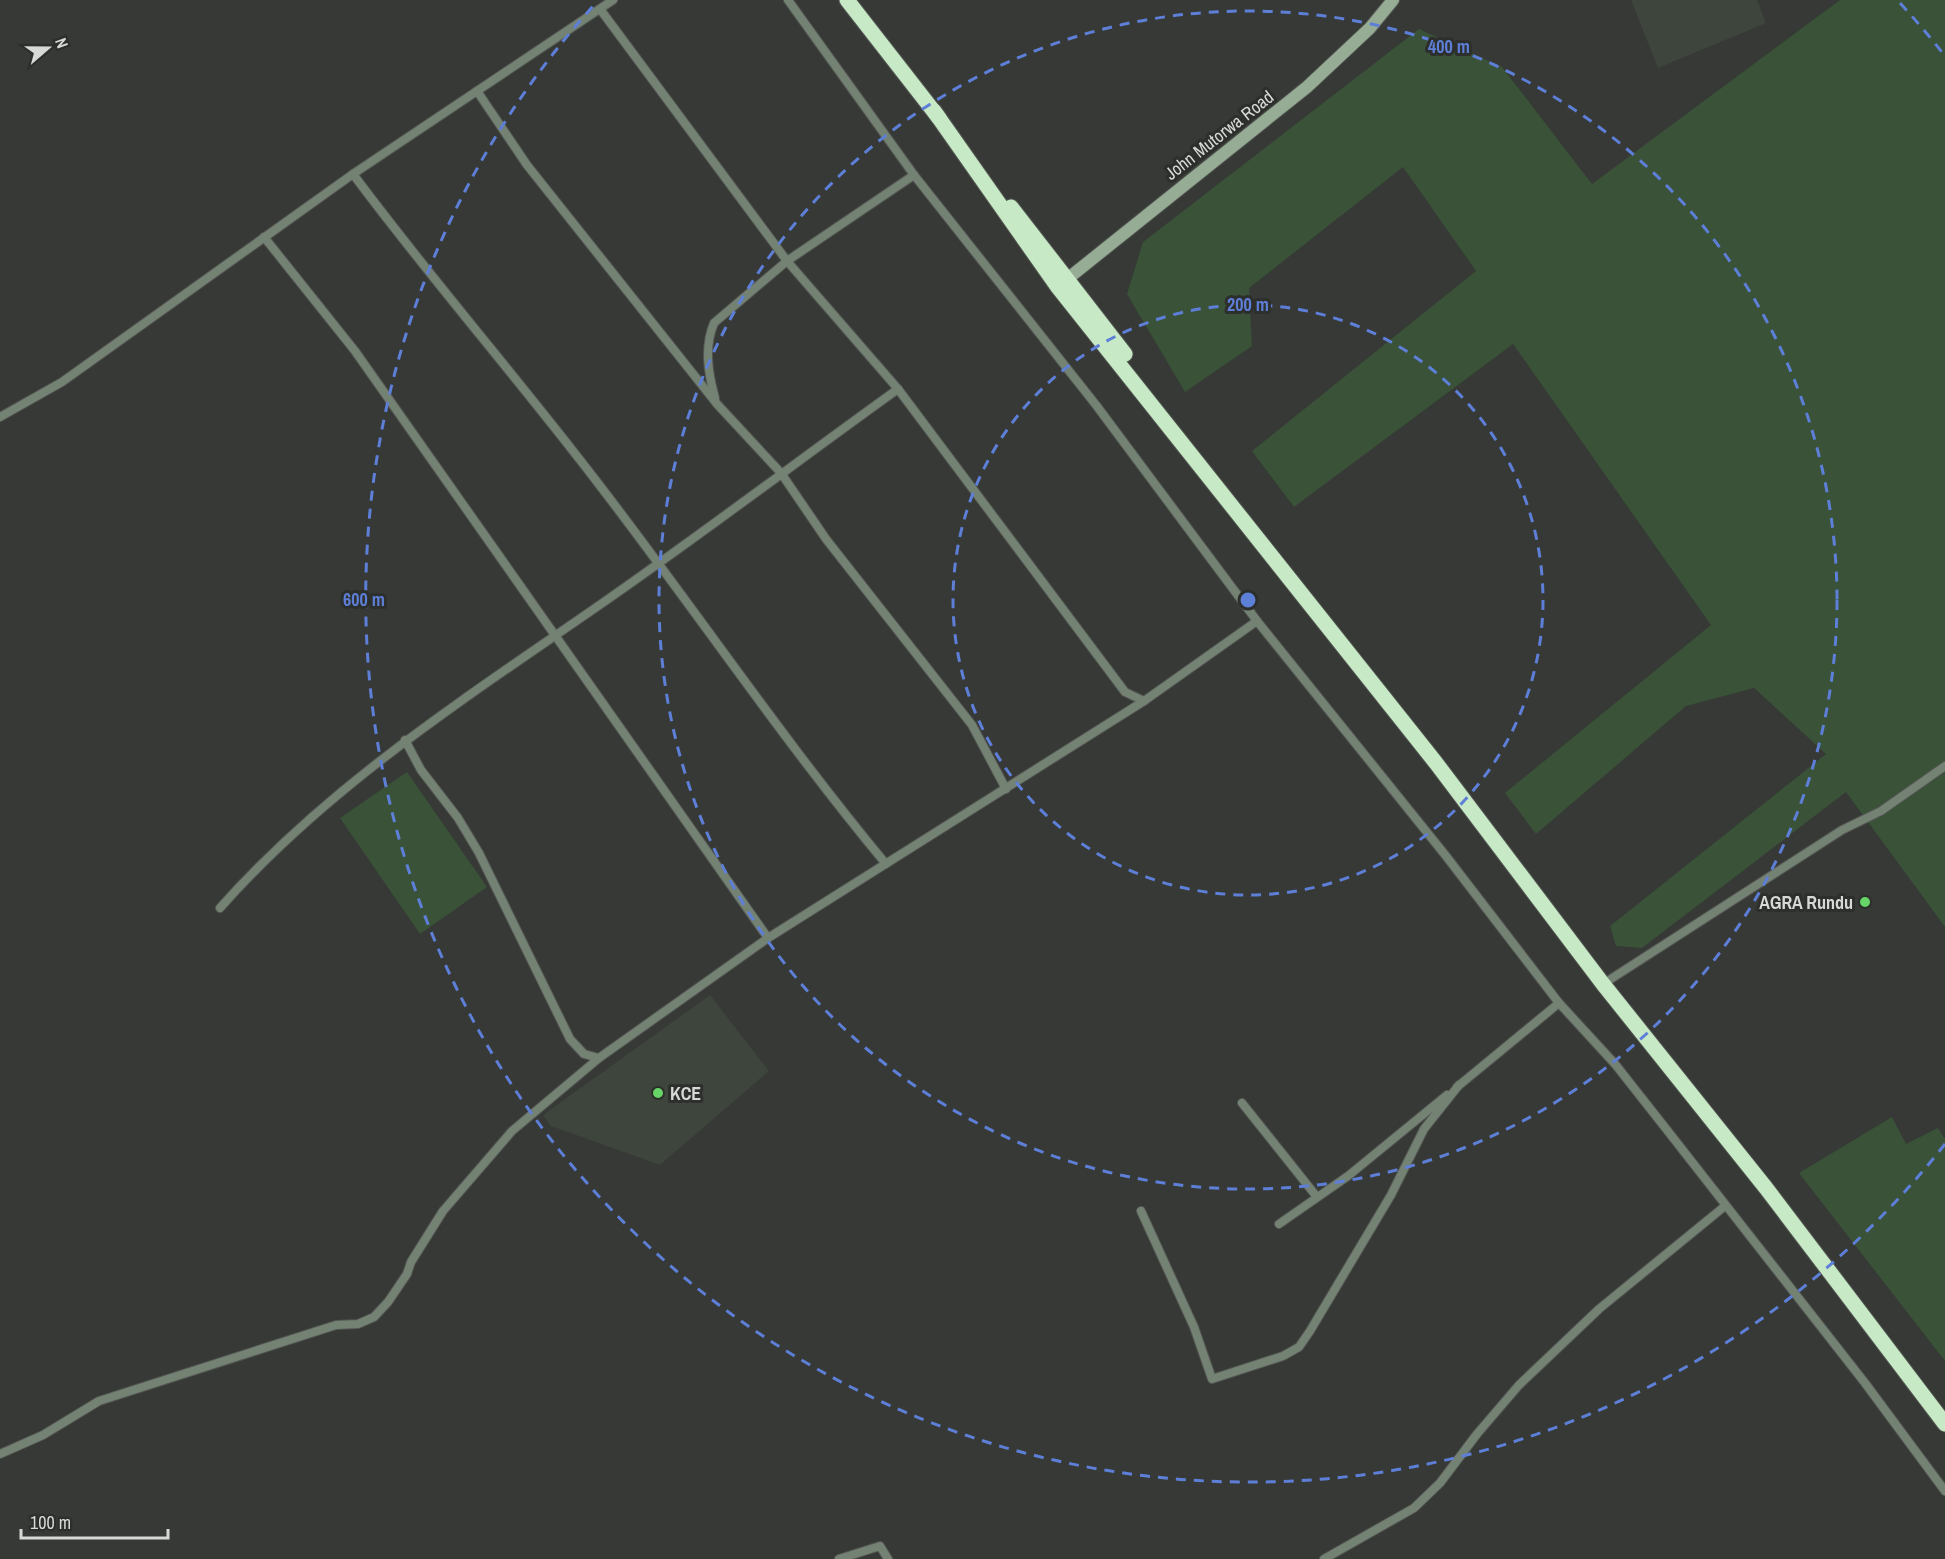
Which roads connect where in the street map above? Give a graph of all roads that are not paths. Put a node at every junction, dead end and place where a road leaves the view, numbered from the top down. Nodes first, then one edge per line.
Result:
1 (613, 0) edge
2 (788, 0) edge
3 (847, 0) edge
4 (1393, 0) edge
5 (600, 9) junction
6 (477, 90) junction
7 (353, 174) junction
8 (914, 175) junction
9 (264, 237) junction
10 (787, 261) junction
11 (1062, 282) junction
12 (898, 389) junction
13 (717, 404) junction
14 (0, 417) edge
15 (781, 473) junction
16 (659, 563) junction
17 (1257, 621) junction
18 (555, 636) junction
19 (1144, 701) junction
20 (405, 740) junction
21 (1945, 766) edge
22 (1006, 789) junction
23 (886, 864) junction
24 (220, 908) dead end
25 (768, 938) junction
26 (1603, 984) junction
27 (1559, 1003) junction
28 (599, 1058) junction
29 (1459, 1084) junction
30 (1242, 1103) dead end
31 (1317, 1197) junction
32 (1725, 1206) junction
33 (1141, 1211) dead end
34 (1279, 1224) dead end
35 (1945, 1424) edge
36 (0, 1454) edge
37 (1945, 1491) edge
38 (839, 1559) edge
39 (888, 1559) edge
40 (1324, 1559) edge

1 - 5 street
2 - 8 street
3 - 11 highway
4 - 11 street, John Mutorwa Road
5 - 6 street
5 - 10 street
6 - 7 street
6 - 13 street
7 - 9 street
7 - 16 street
8 - 10 street
8 - 17 street
9 - 14 street
9 - 18 street
10 - 12 street
10 - 13 street
11 - 26 highway
12 - 15 street
12 - 19 street
13 - 15 street
15 - 16 street
15 - 22 street
16 - 18 street
16 - 23 street
17 - 19 street
17 - 27 street
18 - 20 street
18 - 25 street
19 - 22 street
20 - 24 street
20 - 28 street
21 - 26 street
22 - 23 street
23 - 25 street
25 - 28 street
26 - 35 highway
27 - 29 street
27 - 32 street
28 - 36 street
29 - 31 street
29 - 33 street
30 - 31 street
31 - 34 street
32 - 37 street
32 - 40 street
38 - 39 street

